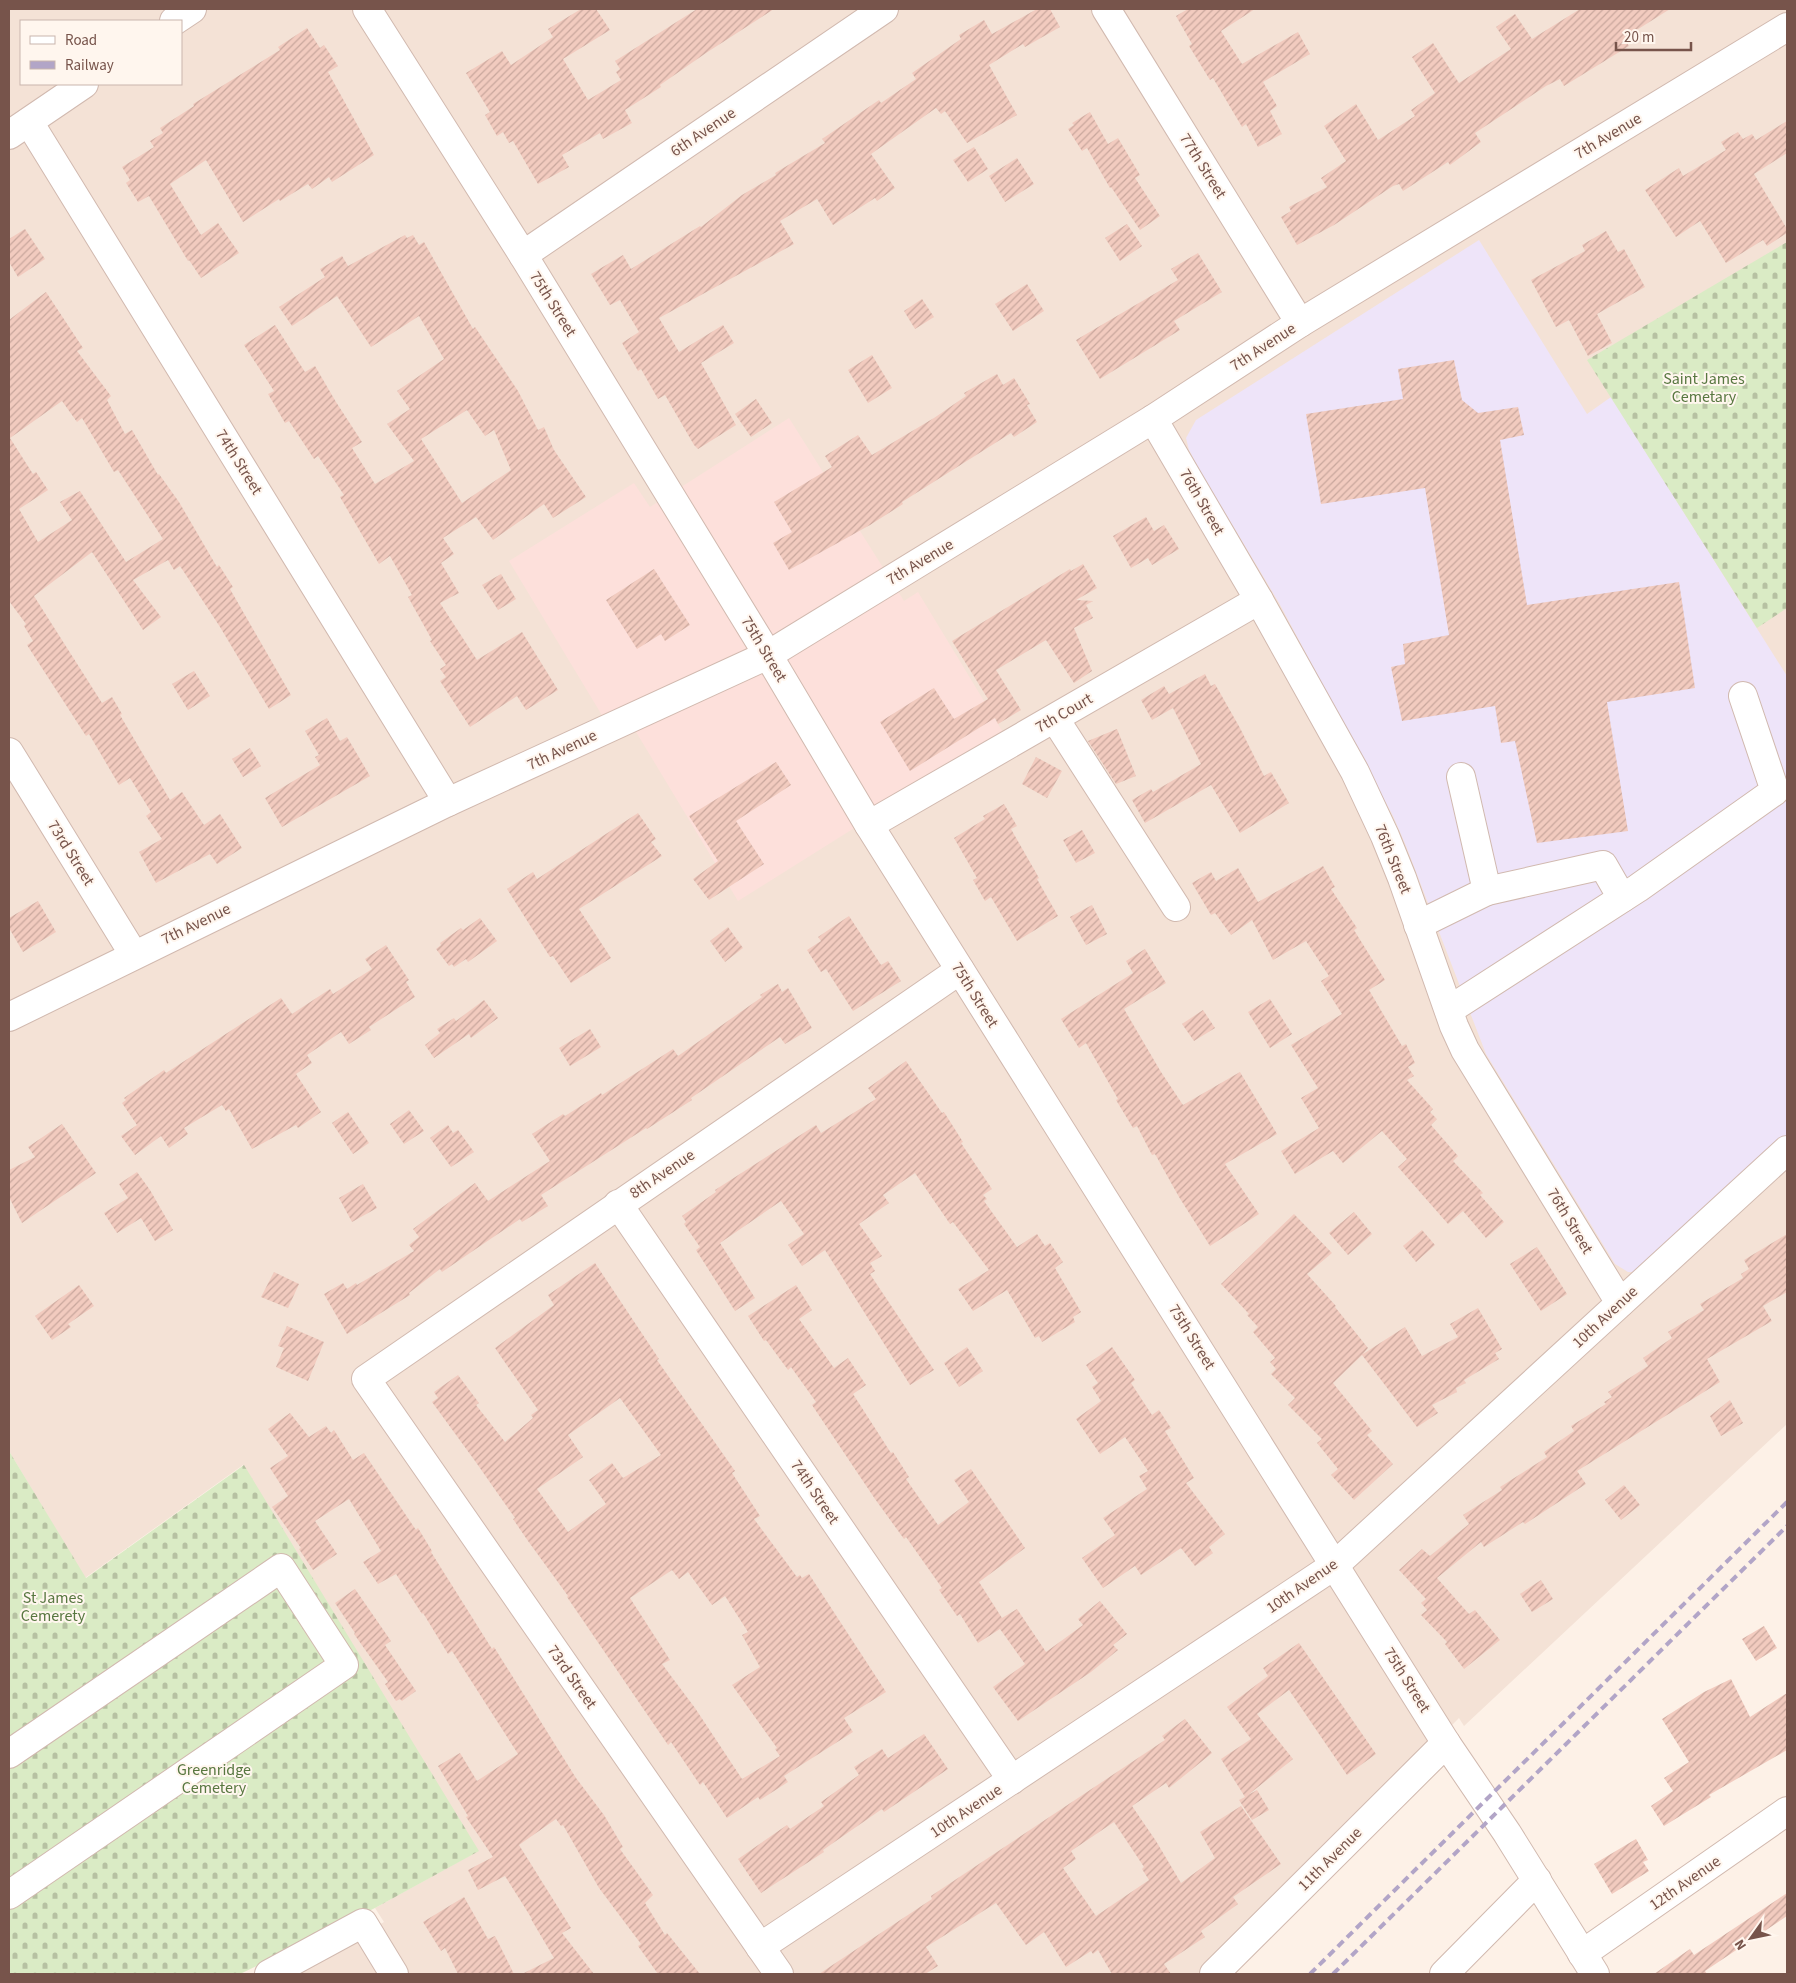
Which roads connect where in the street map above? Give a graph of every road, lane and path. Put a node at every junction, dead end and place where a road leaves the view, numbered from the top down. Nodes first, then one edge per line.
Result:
1 (192, 9) edge
2 (367, 9) edge
3 (884, 9) edge
4 (1106, 9) edge
5 (176, 20) edge
6 (1787, 27) edge
7 (83, 85) edge
8 (19, 128) edge
9 (523, 255) junction
10 (1300, 323) junction
11 (1153, 419) junction
12 (1259, 600) junction
13 (768, 655) junction
14 (1743, 696) dead end
15 (1055, 719) junction
16 (9, 752) edge
17 (1461, 777) dead end
18 (448, 802) junction
19 (869, 825) junction
20 (1487, 891) junction
21 (1622, 898) junction
22 (1176, 907) dead end
23 (1418, 925) junction
24 (134, 954) junction
25 (960, 970) junction
26 (1448, 1010) junction
27 (9, 1017) edge
28 (1787, 1150) edge
29 (618, 1204) junction
30 (1620, 1303) junction
31 (366, 1379) joint
32 (1335, 1565) junction
33 (1446, 1743) junction
34 (9, 1754) edge
35 (1012, 1780) junction
36 (1787, 1811) edge
37 (1537, 1880) junction
38 (9, 1895) edge
39 (760, 1947) junction
40 (1588, 1964) edge
41 (269, 1974) edge
42 (394, 1974) edge
43 (779, 1974) edge
44 (1214, 1974) edge
45 (1444, 1974) edge

1 - 5 street
2 - 9 street, 75th Street
3 - 9 street, 6th Avenue
4 - 10 street, 77th Street
6 - 10 street, 7th Avenue
7 - 8 street
8 - 18 street, 74th Street
9 - 13 street, 75th Street
10 - 11 street, 7th Avenue
11 - 12 street, 76th Street
11 - 13 street, 7th Avenue
12 - 15 street, 7th Court
12 - 23 street, 76th Street
13 - 18 street, 7th Avenue
13 - 19 street, 75th Street
14 - 21 street
15 - 19 street, 7th Court
15 - 22 street
16 - 24 street, 73rd Street
17 - 20 street
18 - 24 street, 7th Avenue
19 - 25 street, 75th Street
20 - 21 street
20 - 23 street
21 - 26 street
23 - 26 street, 76th Street
24 - 27 street, 7th Avenue
25 - 29 street, 8th Avenue
25 - 32 street, 75th Street
26 - 30 street, 76th Street
28 - 30 street, 10th Avenue
29 - 31 street, 8th Avenue
29 - 35 street, 74th Street
30 - 32 street, 10th Avenue
31 - 39 street, 73rd Street
32 - 33 street, 75th Street
32 - 35 street, 10th Avenue
33 - 37 street, 75th Street
33 - 44 street, 11th Avenue
34 - 38 street
35 - 39 street, 10th Avenue
36 - 40 street, 12th Avenue
37 - 40 street, 75th Street
37 - 45 street
39 - 43 street, 73rd Street
41 - 42 street

